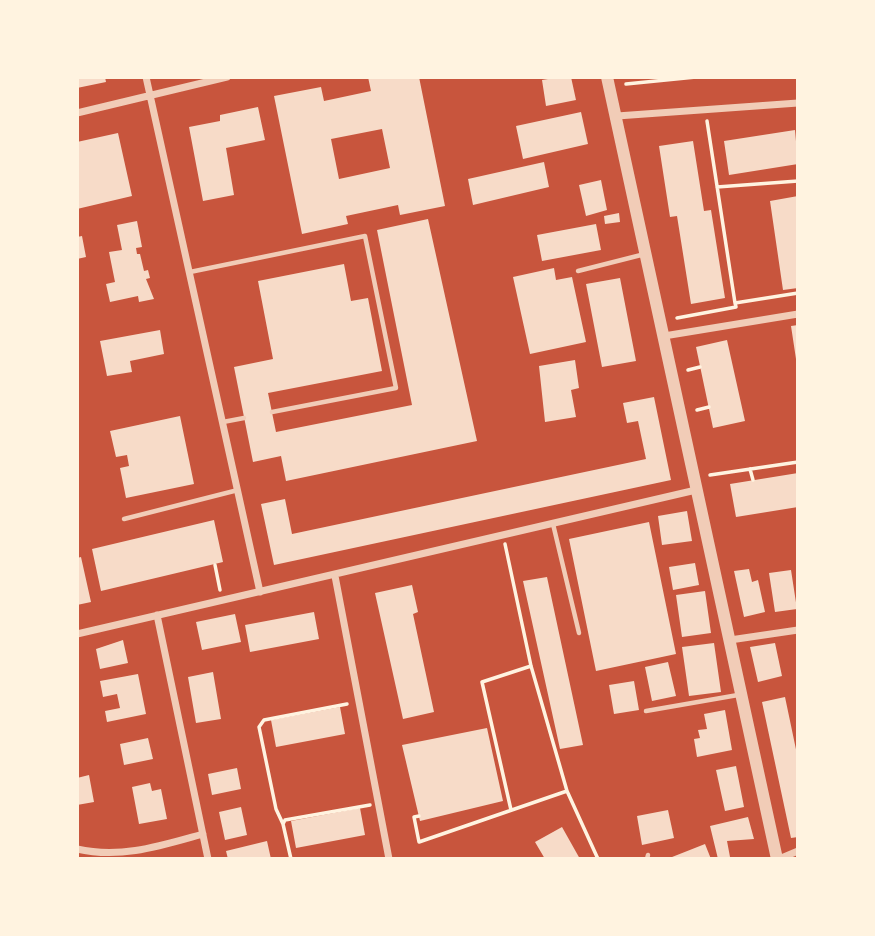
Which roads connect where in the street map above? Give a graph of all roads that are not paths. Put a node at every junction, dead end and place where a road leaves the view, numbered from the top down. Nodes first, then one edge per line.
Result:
1 (146, 77) edge
2 (227, 77) edge
3 (607, 77) edge
4 (150, 94) junction
5 (798, 103) edge
6 (77, 113) edge
7 (617, 116) junction
8 (646, 254) junction
9 (578, 271) dead end
10 (190, 272) junction
11 (798, 314) edge
12 (664, 336) junction
13 (272, 412) dead end
14 (244, 418) dead end
15 (223, 422) junction
16 (238, 490) junction
17 (696, 490) junction
18 (124, 519) dead end
19 (553, 523) junction
20 (335, 576) junction
21 (260, 592) junction
22 (157, 615) junction
23 (798, 629) edge
24 (579, 633) dead end
25 (77, 634) edge
26 (730, 640) junction
27 (741, 694) junction
28 (646, 711) dead end
29 (203, 834) junction
30 (77, 849) edge
31 (798, 851) edge
32 (208, 859) edge
33 (389, 859) edge
34 (778, 859) edge

1 - 4 street
2 - 4 street
3 - 7 street
4 - 6 street
4 - 10 street
5 - 7 street
7 - 8 street
8 - 9 lane
8 - 12 street
10 - 13 lane
10 - 15 street
11 - 12 street
12 - 17 street
14 - 15 lane
15 - 16 street
16 - 18 lane
16 - 21 street
17 - 19 street
17 - 26 street
19 - 20 street
19 - 24 lane
20 - 21 street
20 - 33 street
21 - 22 street
22 - 25 street
22 - 29 street
23 - 26 street
26 - 27 street
27 - 28 lane
27 - 34 street
29 - 30 street
29 - 32 street
31 - 34 street

